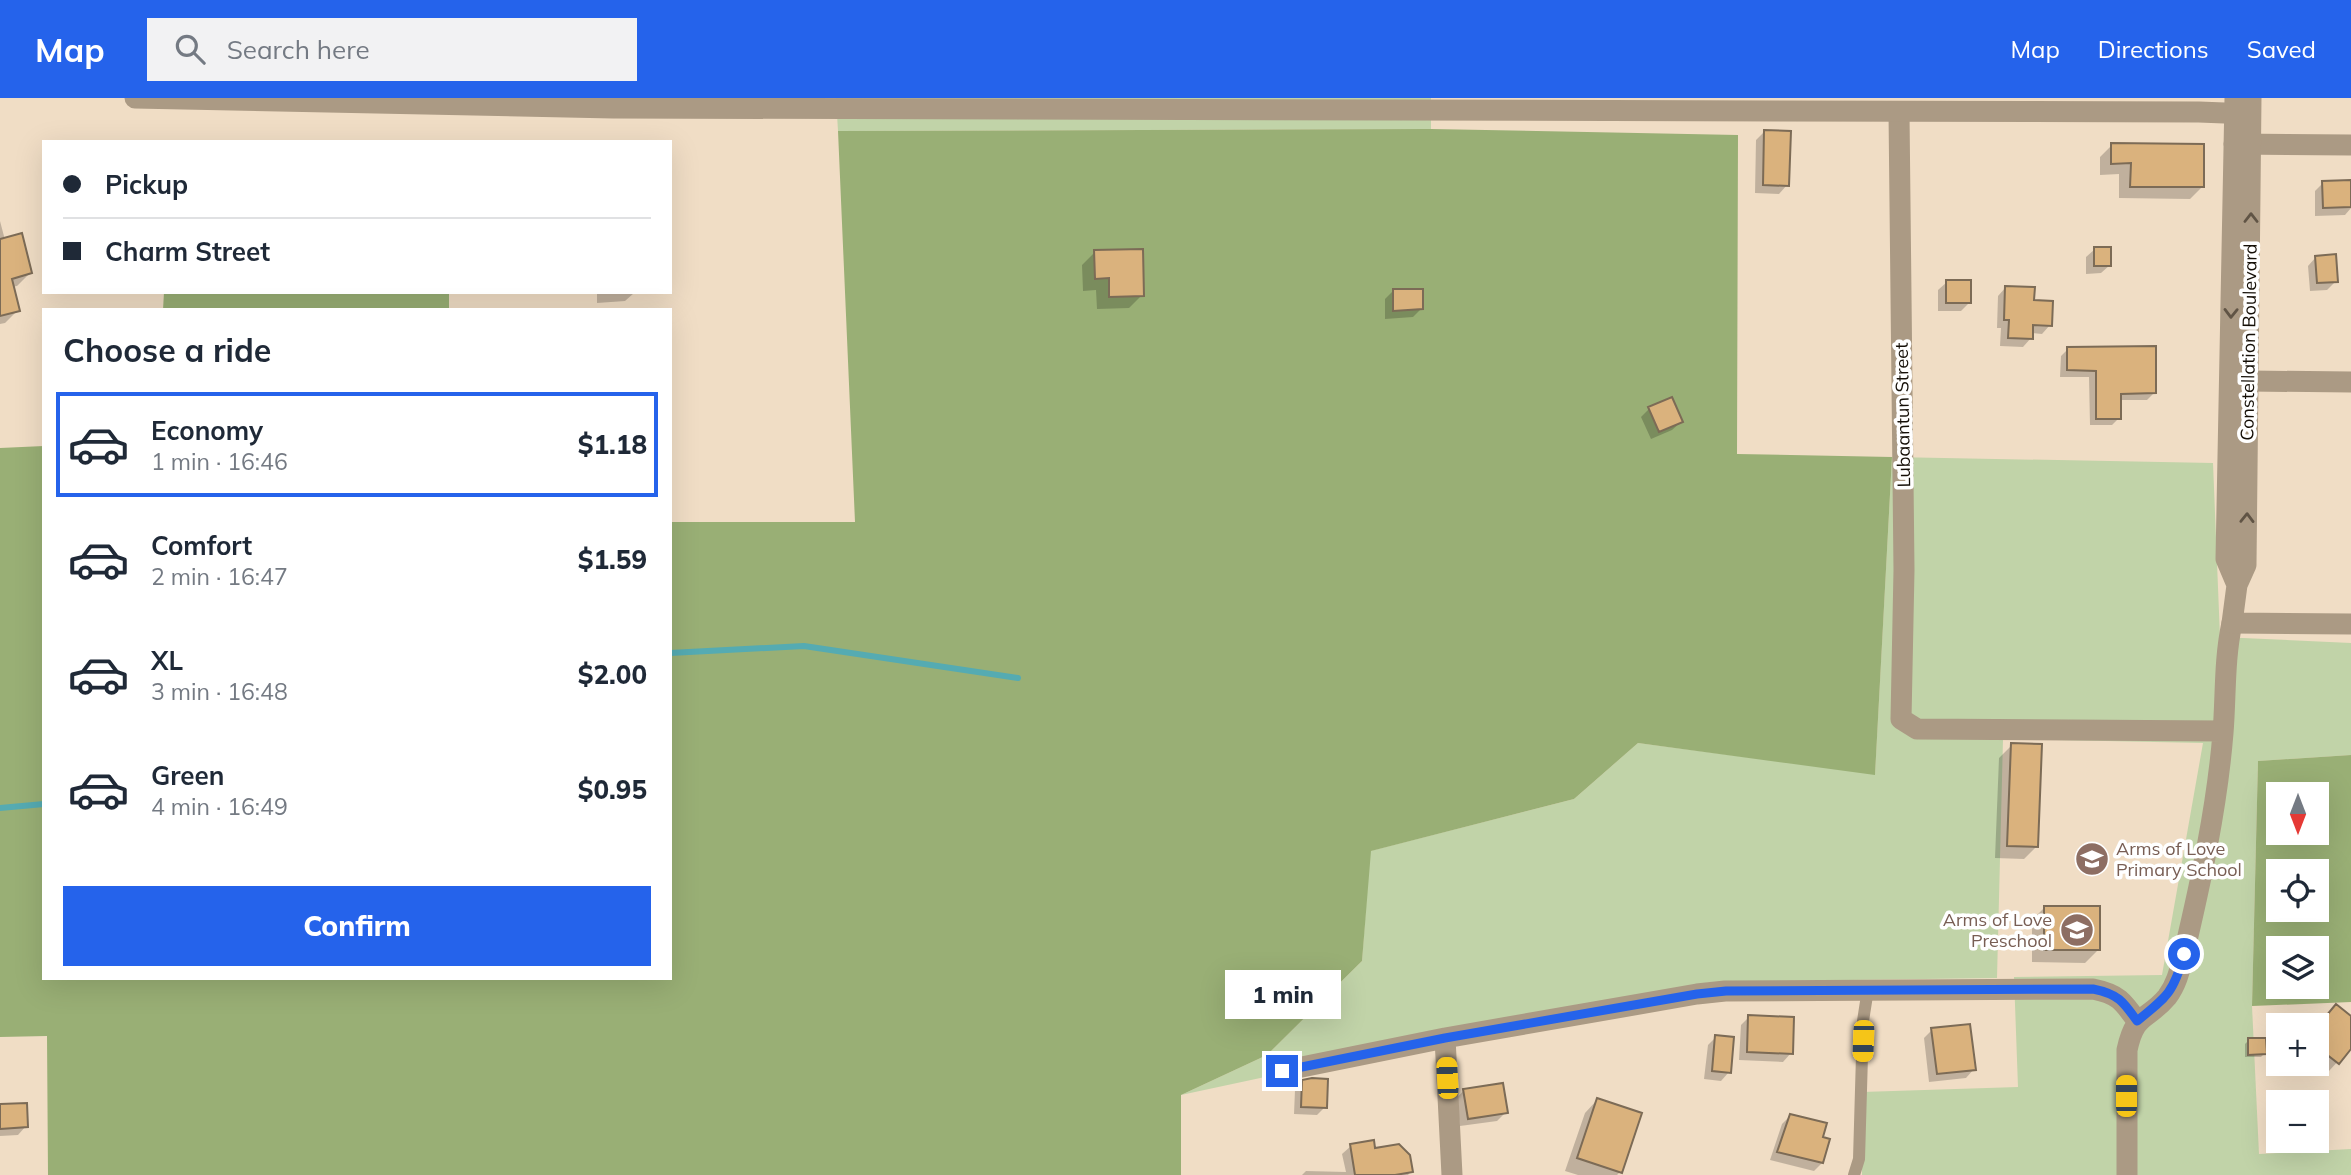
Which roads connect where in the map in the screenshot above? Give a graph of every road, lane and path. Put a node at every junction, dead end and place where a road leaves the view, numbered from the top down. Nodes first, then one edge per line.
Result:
1 (135, 98) edge
2 (1752, 104) edge
3 (1444, 105) edge
4 (1984, 105) edge
5 (2243, 106) edge
6 (1899, 111) junction
7 (2243, 144) junction
8 (2351, 145) edge
9 (2249, 381) junction
10 (2351, 382) edge
11 (2237, 585) junction
12 (2232, 622) junction
13 (2351, 624) edge
14 (2223, 732) junction
15 (1868, 989) junction
16 (2137, 1021) junction
17 (1445, 1038) junction
18 (1282, 1071) dead end
19 (1452, 1175) edge
20 (1854, 1175) edge
21 (2127, 1175) edge

1 - 3 street
2 - 3 street
2 - 6 street
4 - 5 street
4 - 6 street
5 - 7 street, Constellation Boulevard
6 - 14 street, Lubaantun Street
7 - 8 street
9 -> 7 street, Constellation Boulevard
7 -> 11 street, Constellation Boulevard
9 - 10 street
11 -> 9 street, Constellation Boulevard
11 - 12 street, Constellation Boulevard
12 - 13 street
12 - 14 street, Constellation Boulevard
14 - 16 street, Constellation Boulevard
15 - 16 street
15 - 17 street
15 - 20 lane
16 - 21 street
17 - 18 street
17 - 19 street

